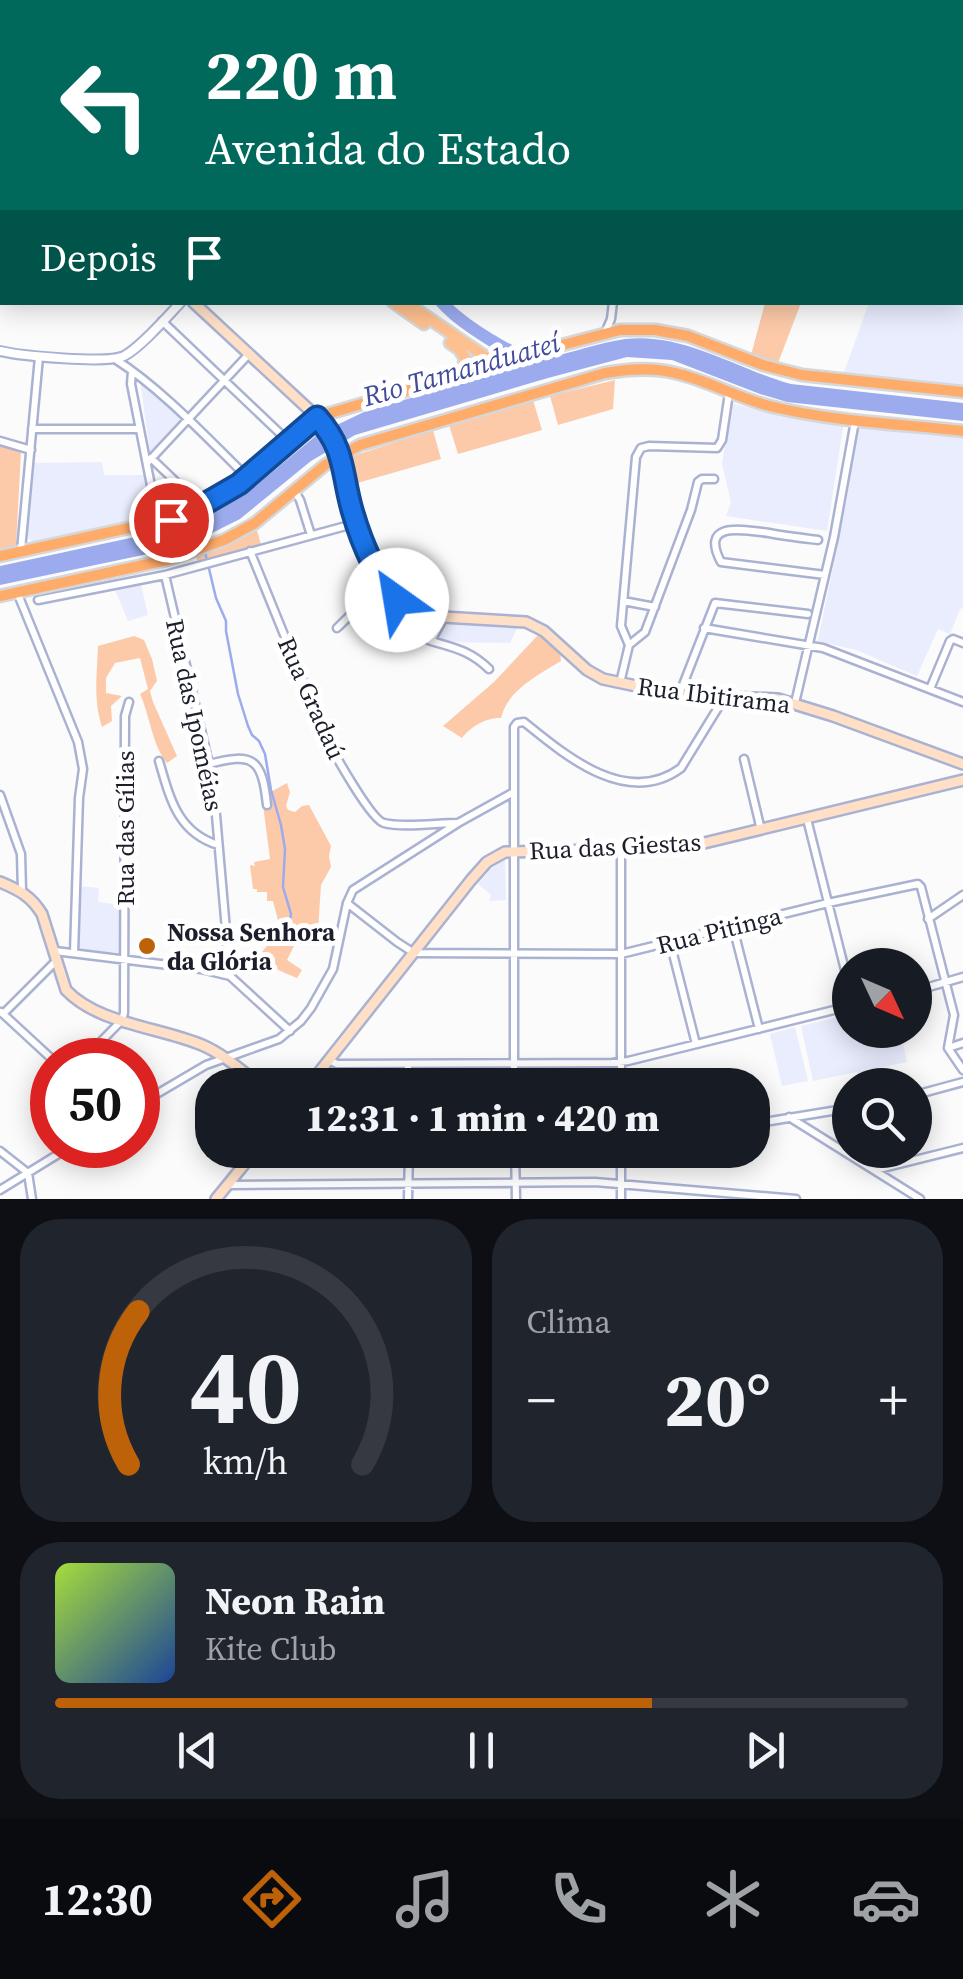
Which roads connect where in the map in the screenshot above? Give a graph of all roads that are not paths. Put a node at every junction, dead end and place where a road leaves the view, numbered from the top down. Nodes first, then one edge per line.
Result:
1 (179, 305) edge
2 (196, 305) edge
3 (396, 305) edge
4 (410, 305) edge
5 (613, 305) edge
6 (612, 314) junction
7 (162, 321) junction
8 (620, 330) junction
9 (605, 333) junction
10 (0, 351) edge
11 (249, 354) junction
12 (126, 355) junction
13 (39, 357) junction
14 (113, 358) junction
15 (501, 363) junction
16 (130, 369) junction
17 (462, 374) junction
18 (224, 380) junction
19 (963, 392) edge
20 (728, 393) junction
21 (188, 420) junction
22 (320, 420) junction
23 (855, 420) junction
24 (32, 429) junction
25 (140, 429) junction
26 (963, 431) edge
27 (0, 441) edge
28 (288, 441) junction
29 (30, 450) junction
30 (340, 452) junction
31 (149, 460) junction
32 (248, 478) junction
33 (714, 479) dead end
34 (294, 490) junction
35 (201, 506) junction
36 (158, 522) junction
37 (356, 523) junction
38 (311, 536) junction
39 (818, 540) dead end
40 (250, 551) junction
41 (21, 552) junction
42 (0, 556) edge
43 (826, 574) junction
44 (166, 575) junction
45 (16, 592) junction
46 (0, 596) edge
47 (38, 600) dead end
48 (398, 601) junction
49 (623, 601) junction
50 (655, 607) junction
51 (808, 614) dead end
52 (444, 617) junction
53 (338, 628) dead end
54 (404, 628) junction
55 (704, 628) junction
56 (431, 641) junction
57 (963, 643) edge
58 (809, 644) junction
59 (629, 645) junction
60 (490, 669) dead end
61 (620, 682) junction
62 (930, 689) junction
63 (679, 695) junction
64 (724, 696) junction
65 (129, 702) dead end
66 (963, 702) edge
67 (795, 703) junction
68 (744, 760) dead end
69 (159, 761) dead end
70 (209, 764) junction
71 (963, 764) edge
72 (963, 780) edge
73 (513, 792) junction
74 (0, 795) edge
75 (267, 804) dead end
76 (807, 819) junction
77 (458, 823) junction
78 (761, 830) junction
79 (219, 845) junction
80 (621, 850) junction
81 (513, 851) junction
82 (1, 884) edge
83 (22, 891) junction
84 (963, 895) edge
85 (347, 903) junction
86 (828, 903) junction
87 (928, 919) junction
88 (734, 927) junction
89 (670, 942) junction
90 (839, 948) edge
91 (74, 952) junction
92 (414, 953) junction
93 (514, 954) junction
94 (621, 954) junction
95 (56, 956) junction
96 (125, 958) junction
97 (230, 976) junction
98 (963, 977) edge
99 (944, 983) junction
100 (932, 986) edge
101 (832, 1011) edge
102 (2, 1013) edge
103 (122, 1020) junction
104 (760, 1029) junction
105 (290, 1031) junction
106 (104, 1038) edge
107 (30, 1039) edge
108 (696, 1044) junction
109 (963, 1044) edge
110 (948, 1048) junction
111 (226, 1058) junction
112 (330, 1060) junction
113 (621, 1062) junction
114 (408, 1064) junction
115 (514, 1064) junction
116 (239, 1068) edge
117 (323, 1068) edge
118 (408, 1068) edge
119 (514, 1068) edge
120 (621, 1068) edge
121 (963, 1070) edge
122 (963, 1082) edge
123 (932, 1090) edge
124 (160, 1093) edge
125 (832, 1111) edge
126 (789, 1118) junction
127 (770, 1121) edge
128 (963, 1148) edge
129 (0, 1151) edge
130 (36, 1168) edge
131 (241, 1168) edge
132 (408, 1168) edge
133 (516, 1168) edge
134 (621, 1168) edge
135 (874, 1170) junction
136 (28, 1173) junction
137 (516, 1182) junction
138 (408, 1183) junction
139 (228, 1184) junction
140 (621, 1185) junction
141 (0, 1190) edge
142 (32, 1199) edge
143 (216, 1199) edge
144 (408, 1199) edge
145 (516, 1199) edge
146 (621, 1199) edge
147 (796, 1199) edge
148 (920, 1199) edge

1 - 7 street
2 - 11 main road
3 - 17 main road
4 - 15 main road
5 - 6 street
6 - 8 street
6 - 9 street
7 - 12 street
7 - 18 street
8 - 9 highway
8 - 19 highway
9 - 15 highway
10 - 13 street
11 - 18 street
11 - 22 main road
12 - 14 street
12 - 16 street
13 - 14 street
13 - 24 street
14 - 16 street
15 - 17 highway
16 - 21 street
16 - 25 street
17 - 22 highway
18 - 21 street
18 - 28 street
20 - 23 highway
20 - 30 highway
20 - 49 street
21 - 31 street
21 - 32 street
22 - 28 highway
22 - 30 main road
23 - 26 highway
23 - 43 street
24 - 25 street
24 - 29 street
25 - 31 street
27 - 29 street
28 - 32 highway
29 - 41 street
30 - 34 highway
30 - 37 main road
31 - 35 street
31 - 36 street
32 - 35 highway
33 - 50 street
34 - 38 street
34 - 45 highway
35 - 36 highway
36 - 41 highway
37 - 38 street
37 - 48 main road
38 - 40 street
39 - 43 street
40 - 44 street
40 - 77 street, Rua Gradaú
41 - 42 highway
43 - 58 street
44 - 47 street
44 - 70 street, Rua das Ipoméias
45 - 46 highway
45 - 91 street
48 - 52 main road, Rua Ibitirama
48 - 54 street
49 - 50 street
49 - 59 street
50 - 59 street
51 - 55 street
52 - 56 street
52 - 61 main road, Rua Ibitirama
53 - 54 street
54 - 56 street
55 - 58 street
55 - 63 street
56 - 60 street
57 - 62 street
58 - 62 street
58 - 67 street
59 - 61 street
61 - 63 main road, Rua Ibitirama
62 - 66 street
63 - 64 main road, Rua Ibitirama
64 - 67 main road, Rua Ibitirama
64 - 73 street
65 - 96 street, Rua das Gílias
67 - 71 main road, Rua Ibitirama
68 - 78 street
69 - 79 street, Rua das Gílias
70 - 75 street
70 - 79 street, Rua das Ipoméias
72 - 76 main road, Rua das Giestas
73 - 77 street
73 - 81 street
74 - 83 street
76 - 78 main road, Rua das Giestas
76 - 86 street
77 - 85 street
78 - 80 main road, Rua das Giestas
79 - 97 street, Rua das Ipoméias
80 - 81 main road, Rua das Giestas
80 - 94 street
81 - 92 main road, Rua das Giestas
81 - 93 street
82 - 83 main road
83 - 95 main road
84 - 87 street
85 - 92 street
85 - 105 street
86 - 87 street, Rua Pitinga
86 - 88 street, Rua Pitinga
86 - 90 street
87 - 99 street, Rua Pitinga
88 - 89 street, Rua Pitinga
88 - 104 street
89 - 94 street, Rua Pitinga
89 - 108 street
91 - 95 street
91 - 96 street
92 - 93 street, Rua Pitinga
92 - 112 main road, Rua das Giestas
93 - 94 street, Rua Pitinga
93 - 115 street
94 - 113 street
95 - 102 street
95 - 103 main road
96 - 97 street
96 - 103 street, Rua das Gílias
97 - 105 street
98 - 99 street
99 - 100 street
99 - 110 street, Rua Pitinga
101 - 104 street
102 - 107 street
103 - 106 street
103 - 111 main road
104 - 108 street
105 - 111 street
108 - 113 street
109 - 110 street
110 - 121 street
111 - 116 main road
111 - 124 street
112 - 114 street
112 - 117 main road, Rua das Giestas
113 - 115 street
113 - 120 street
114 - 115 street
114 - 118 street
115 - 119 street
122 - 123 street
125 - 126 street
126 - 127 street
126 - 135 street
128 - 135 street
129 - 136 street
130 - 136 street
131 - 139 main road
132 - 138 street
133 - 137 street
134 - 140 street
135 - 148 street
136 - 141 street
136 - 142 street
137 - 138 street
137 - 140 street
137 - 145 street
138 - 139 street
138 - 144 street
139 - 143 main road
140 - 146 street
140 - 147 street

